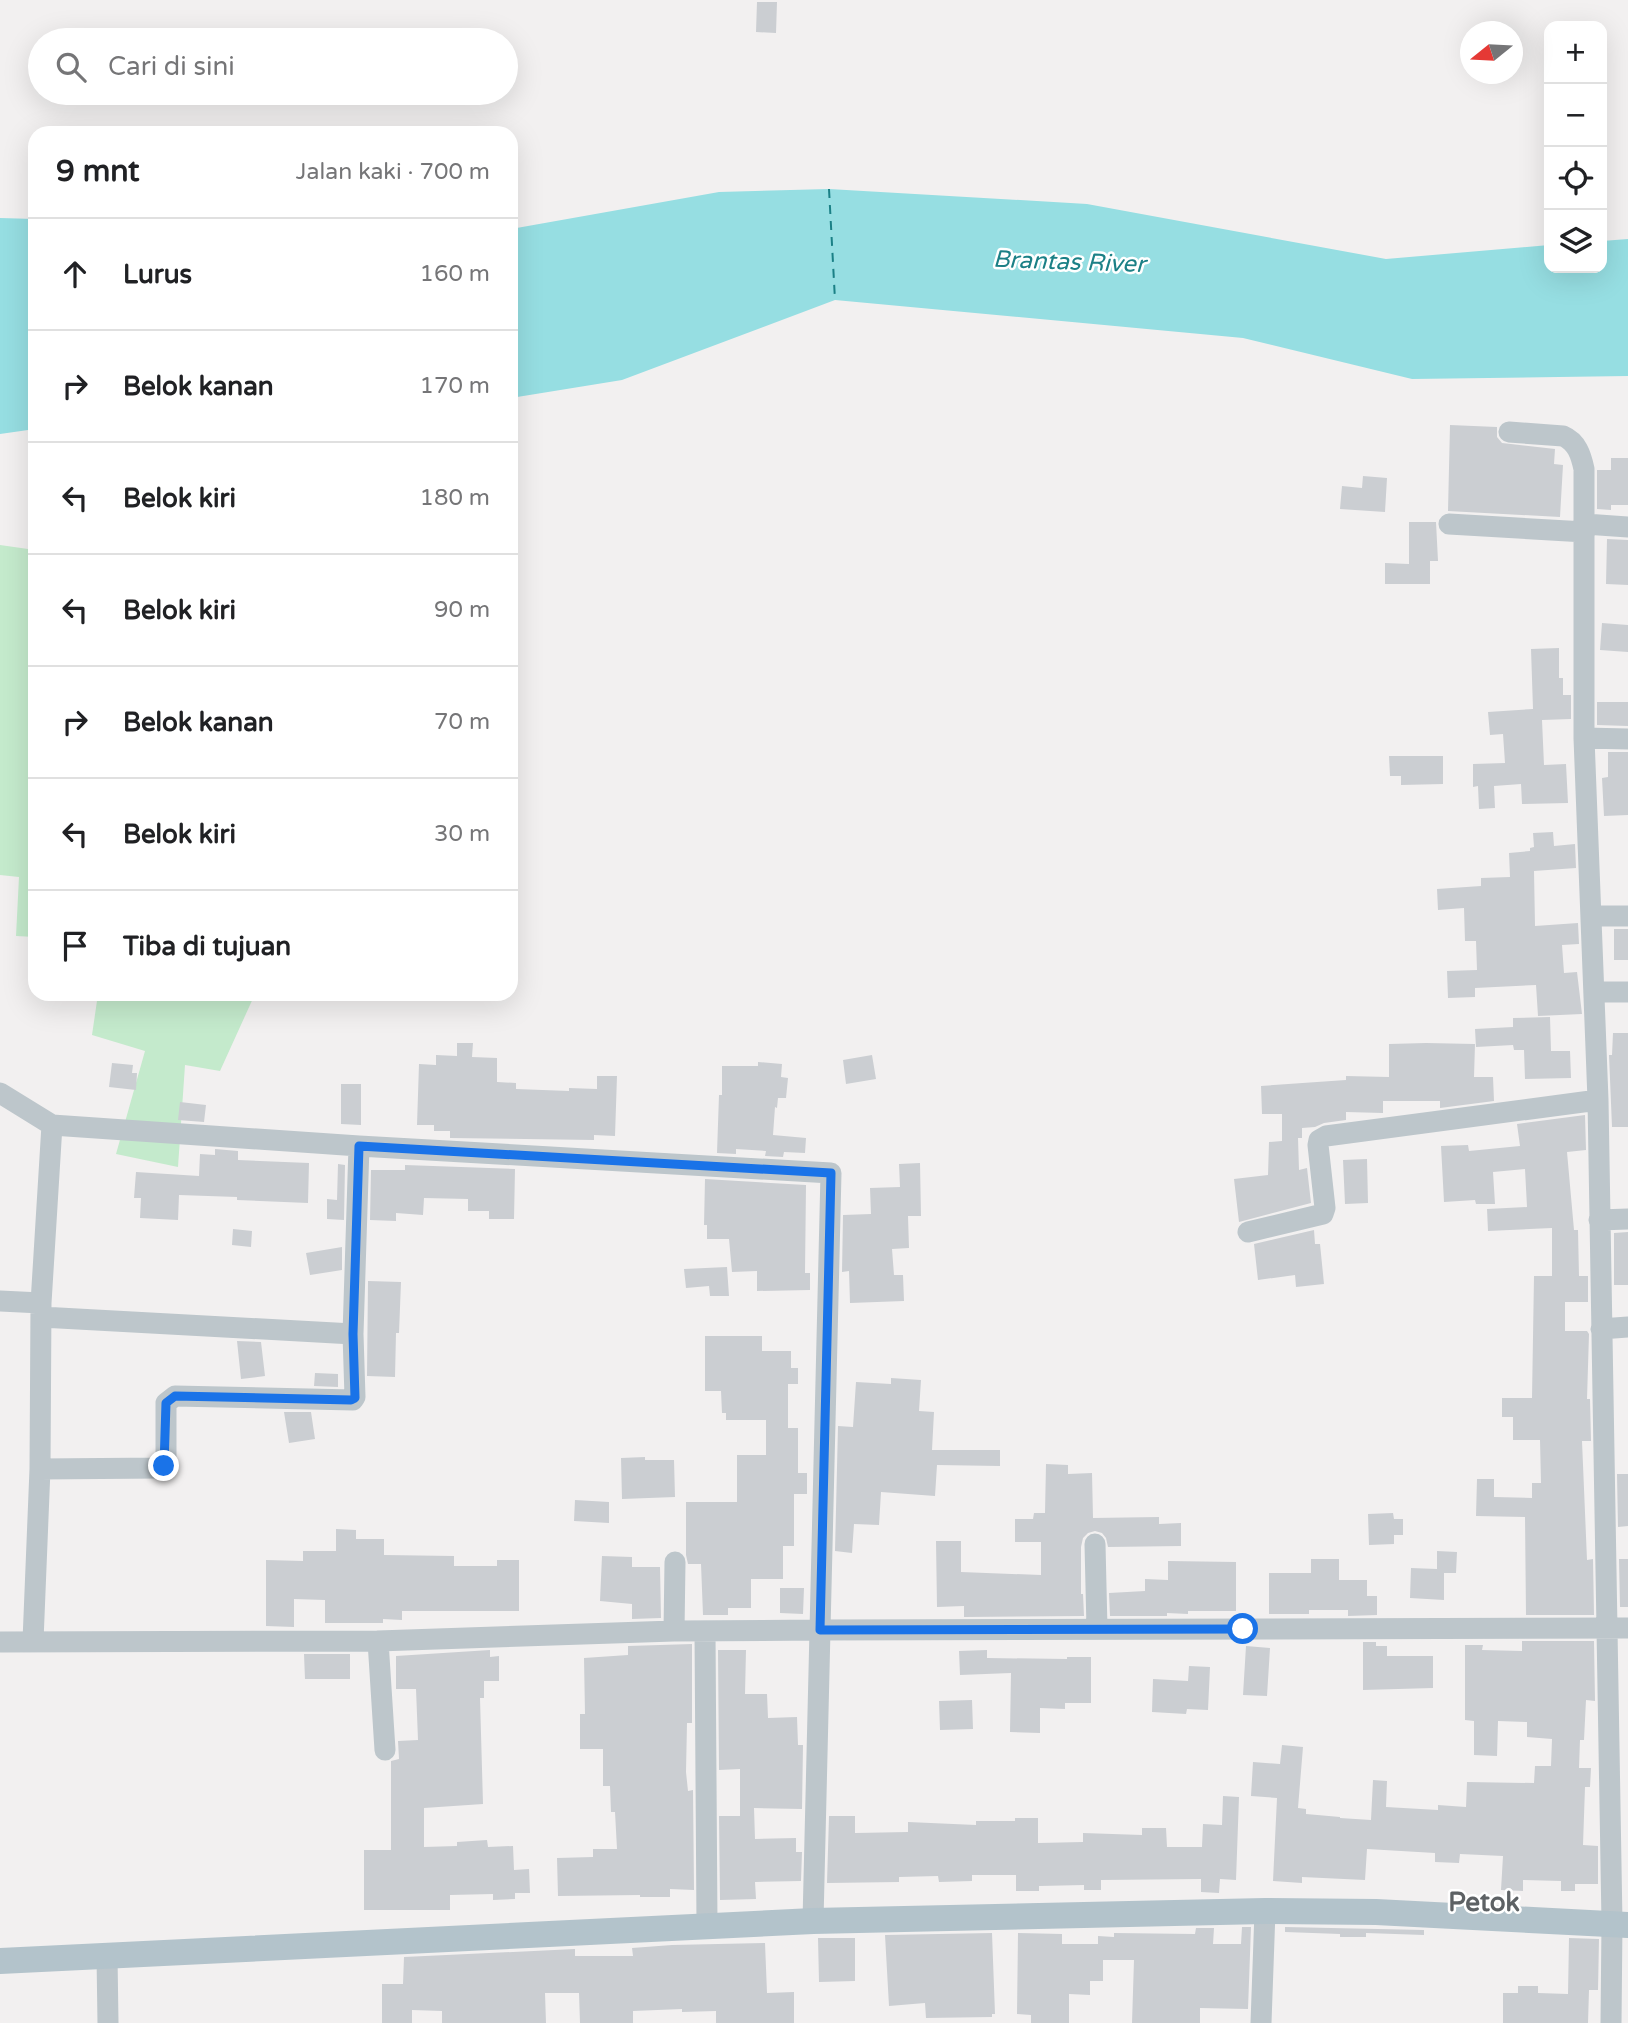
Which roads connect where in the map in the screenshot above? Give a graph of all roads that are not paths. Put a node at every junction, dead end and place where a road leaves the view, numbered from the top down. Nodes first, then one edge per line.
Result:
1 (1509, 432) dead end
2 (1449, 524) dead end
3 (1628, 527) edge
4 (1585, 528) junction
5 (1584, 738) junction
6 (1628, 739) edge
7 (1592, 916) junction
8 (1628, 916) edge
9 (1594, 992) junction
10 (1628, 992) edge
11 (0, 1093) edge
12 (1598, 1100) junction
13 (52, 1125) junction
14 (359, 1146) junction
15 (1628, 1219) edge
16 (1599, 1220) junction
17 (1248, 1232) dead end
18 (0, 1301) edge
19 (41, 1310) junction
20 (1628, 1327) edge
21 (1601, 1329) junction
22 (353, 1334) junction
23 (40, 1469) junction
24 (1095, 1545) dead end
25 (675, 1562) dead end
26 (1617, 1628) edge
27 (1097, 1629) junction
28 (820, 1630) junction
29 (674, 1631) junction
30 (705, 1632) junction
31 (33, 1641) junction
32 (378, 1641) junction
33 (0, 1642) edge
34 (385, 1749) dead end
35 (1265, 1911) junction
36 (813, 1921) junction
37 (1620, 1924) edge
38 (707, 1925) junction
39 (107, 1956) junction
40 (0, 1961) edge
41 (108, 2023) edge
42 (1261, 2023) edge
43 (1611, 2023) edge

1 - 4 street
2 - 4 street
3 - 4 street
4 - 5 street
5 - 6 street
5 - 7 street
7 - 8 street
7 - 9 street
9 - 10 street
9 - 12 street
11 - 13 street
12 - 16 street
12 - 17 street
13 - 14 street
13 - 19 street
14 - 22 street
14 - 28 street
15 - 16 street
16 - 21 street
18 - 19 street
19 - 22 street
19 - 23 street
20 - 21 street
21 - 26 street
22 - 23 street
23 - 31 street
24 - 27 street
25 - 29 street
26 - 27 street
26 - 37 street
27 - 28 street
28 - 30 street
28 - 36 street
29 - 30 street
29 - 32 street
30 - 38 street
31 - 32 street
31 - 33 street
32 - 34 street
35 - 36 main road
35 - 37 main road
35 - 42 street
36 - 38 main road
37 - 43 street
38 - 39 main road
39 - 40 main road
39 - 41 street

